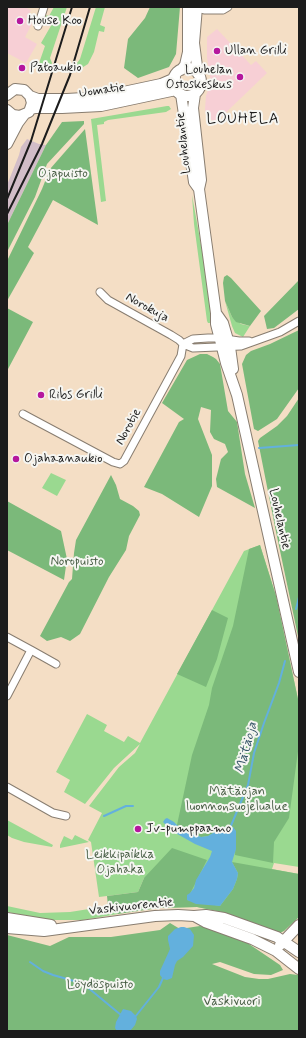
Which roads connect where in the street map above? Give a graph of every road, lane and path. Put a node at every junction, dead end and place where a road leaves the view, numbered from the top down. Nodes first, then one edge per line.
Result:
1 (44, 7) edge
2 (193, 7) edge
3 (228, 7) edge
4 (38, 26) dead end
5 (178, 74) junction
6 (198, 74) junction
7 (10, 90) edge
8 (179, 92) junction
9 (195, 94) junction
10 (30, 96) junction
11 (7, 110) edge
12 (27, 112) junction
13 (7, 135) edge
14 (7, 144) edge
15 (199, 189) junction
16 (100, 292) dead end
17 (299, 321) edge
18 (225, 342) junction
19 (183, 344) junction
20 (23, 414) dead end
21 (7, 637) edge
22 (31, 650) junction
23 (56, 664) dead end
24 (299, 672) edge
25 (7, 696) edge
26 (7, 787) edge
27 (66, 816) dead end
28 (194, 916) junction
29 (7, 918) edge
30 (299, 925) edge
31 (71, 927) junction
32 (7, 928) edge
33 (283, 941) junction
34 (298, 948) edge
35 (276, 951) junction
36 (288, 960) junction
37 (299, 969) edge

1 - 4 street
2 - 3 street
2 - 5 main road
2 - 6 main road
5 - 6 main road
5 - 8 main road
5 - 10 main road, Uomatie
6 - 9 main road
7 - 10 main road, Uomatie
8 - 9 main road
8 - 12 main road, Uomatie
8 - 15 main road, Louhelantie
9 - 15 main road, Louhelantie
10 - 12 main road
11 - 12 main road, Uomatie
11 - 13 main road
12 - 14 main road
15 - 18 main road, Louhelantie
16 - 19 street, Norokuja
17 - 18 street
18 - 19 street
18 - 24 main road, Louhelantie
19 - 20 street, Norotie
21 - 22 street
22 - 23 street
22 - 25 street
26 - 27 street
28 - 31 main road, Vaskivuorentie
28 - 33 main road, Vaskivuorentie
28 - 35 main road, Vaskivuorentie
29 - 31 main road, Vaskivuorentie
30 - 33 main road
31 - 32 main road, Vaskivuorentie
33 - 34 main road, Vaskivuorentie
33 - 35 main road
34 - 36 main road
35 - 36 main road, Vaskivuorentie
36 - 37 main road, Vaskivuorentie

